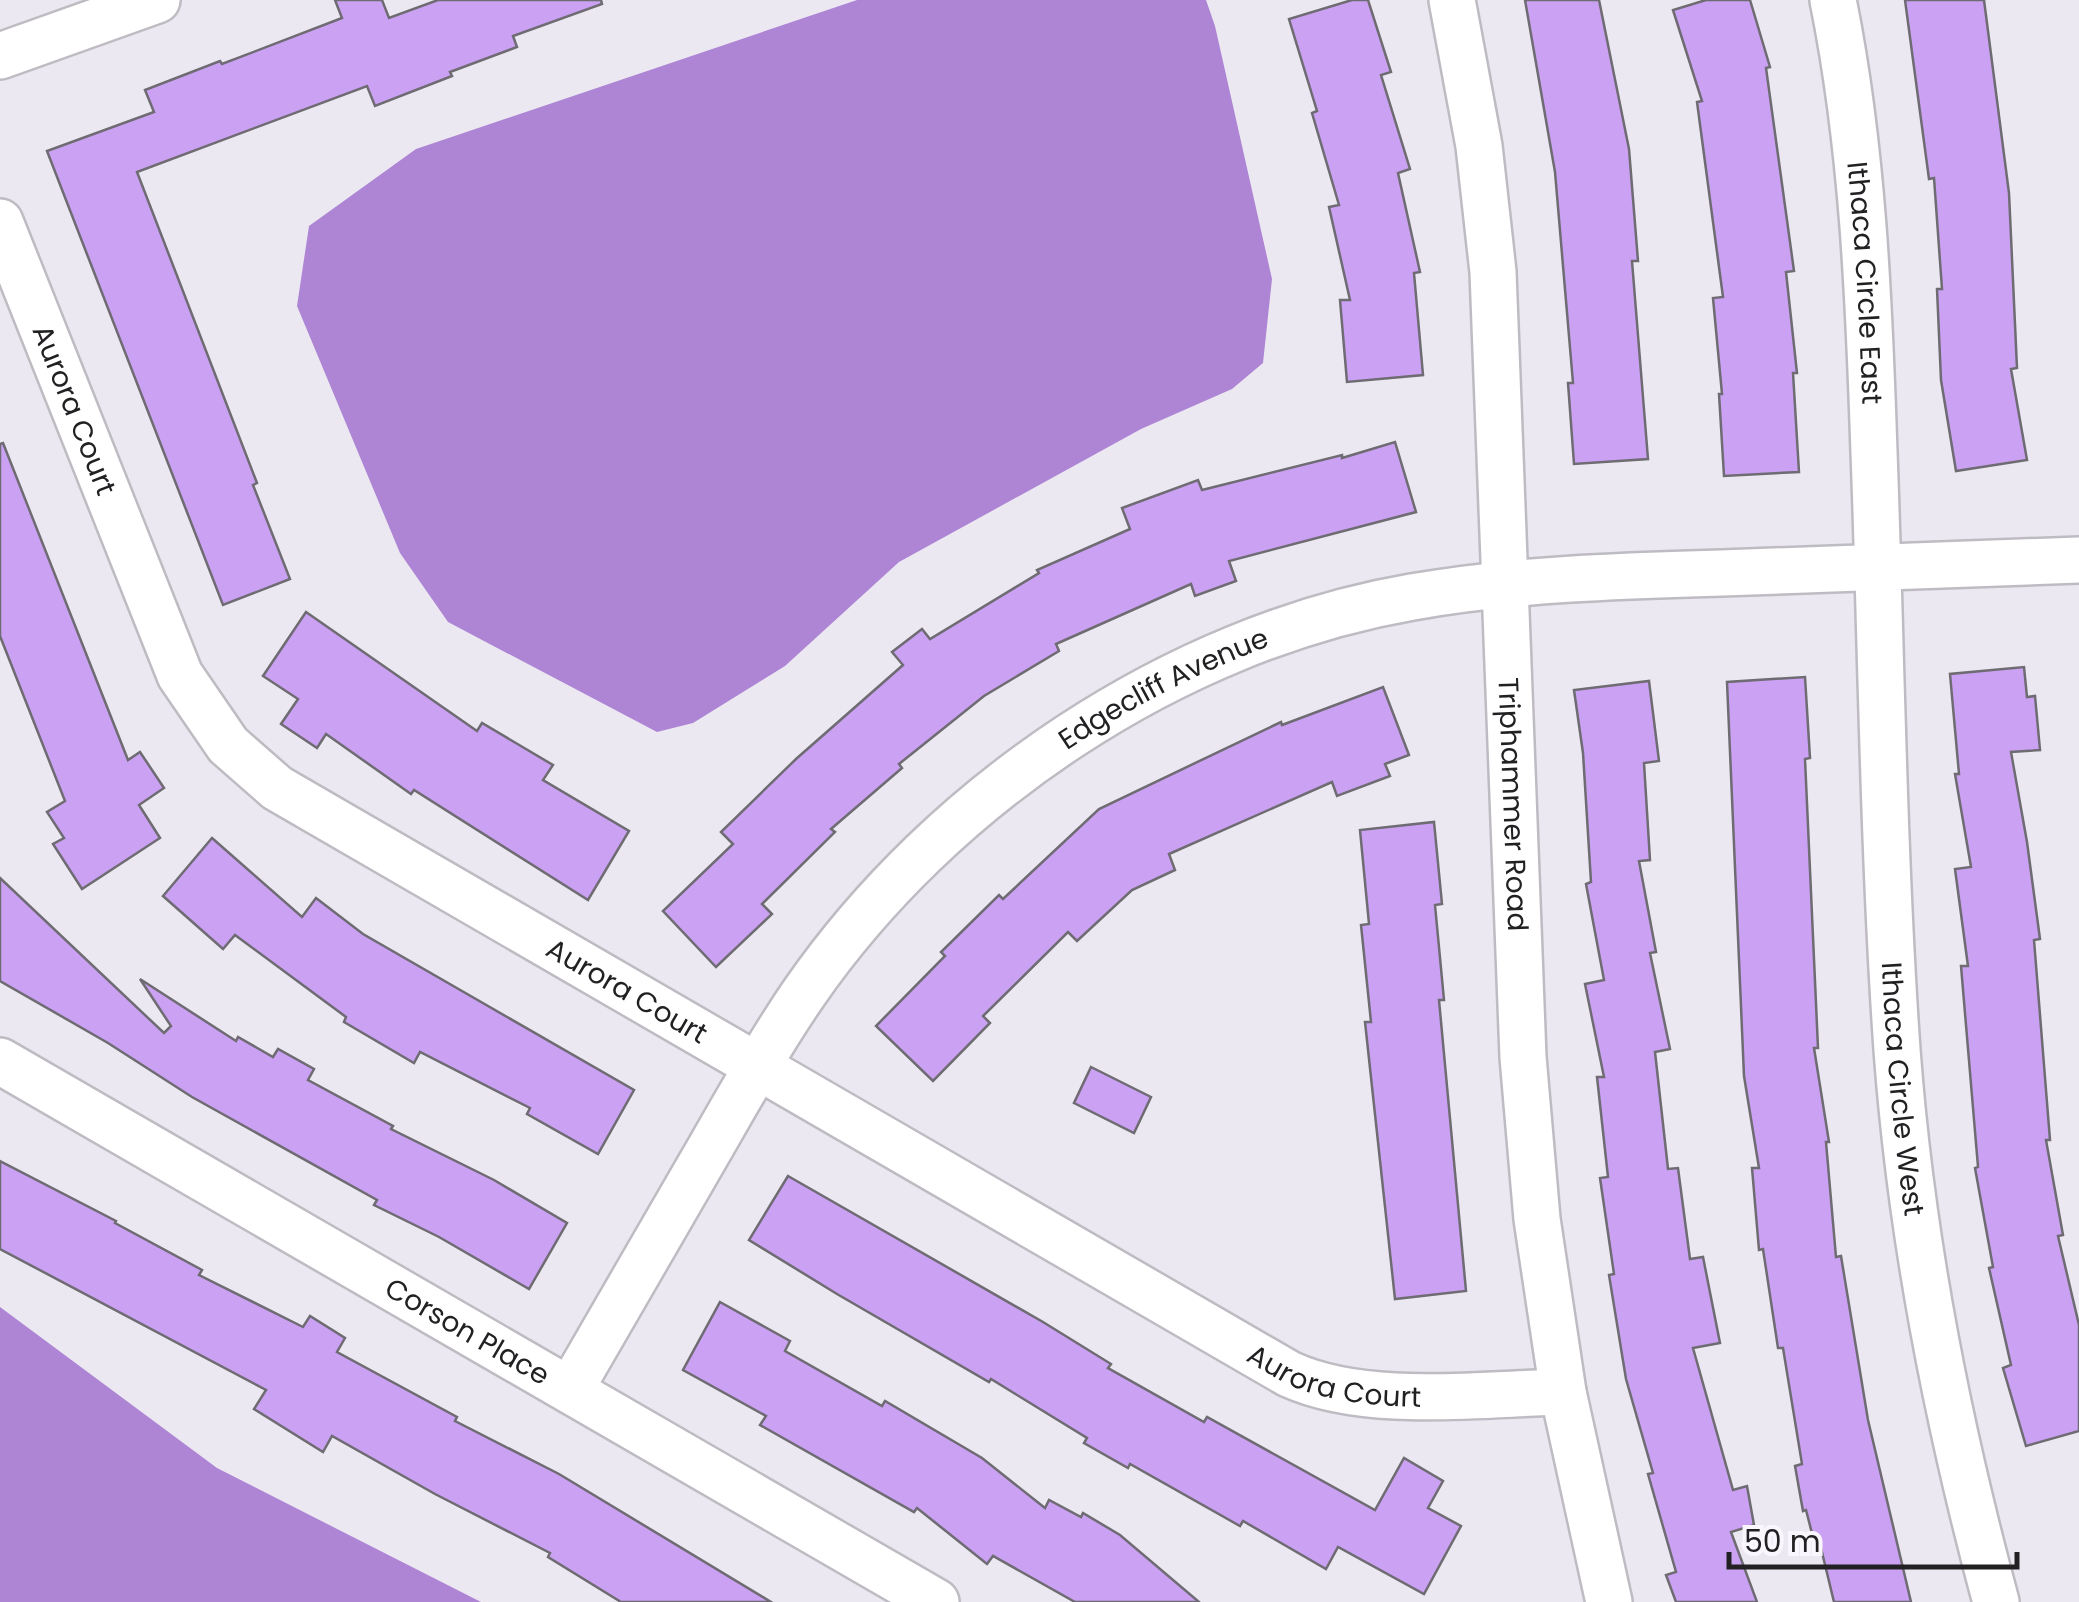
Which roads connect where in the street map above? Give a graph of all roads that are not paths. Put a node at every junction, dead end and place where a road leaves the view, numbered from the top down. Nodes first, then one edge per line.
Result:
1 (157, 0) edge
2 (1452, 0) edge
3 (1833, 0) edge
4 (0, 56) edge
5 (0, 222) edge
6 (2079, 560) edge
7 (1878, 567) junction
8 (1505, 582) junction
9 (0, 1061) edge
10 (757, 1067) junction
11 (570, 1390) junction
12 (1563, 1392) junction
13 (936, 1602) edge
14 (1610, 1602) edge
15 (1996, 1602) edge

1 - 4 street
2 - 8 street, Triphammer Road
3 - 7 street, Ithaca Circle East
5 - 10 street, Aurora Court
6 - 7 street, Edgecliff Avenue
7 - 8 street, Edgecliff Avenue
7 - 15 street, Ithaca Circle West
8 - 10 street, Edgecliff Avenue
8 - 12 street, Triphammer Road
9 - 11 street, Corson Place
10 - 11 street, Edgecliff Avenue
10 - 12 street, Aurora Court
11 - 13 street, Corson Place
12 - 14 street, Triphammer Road

